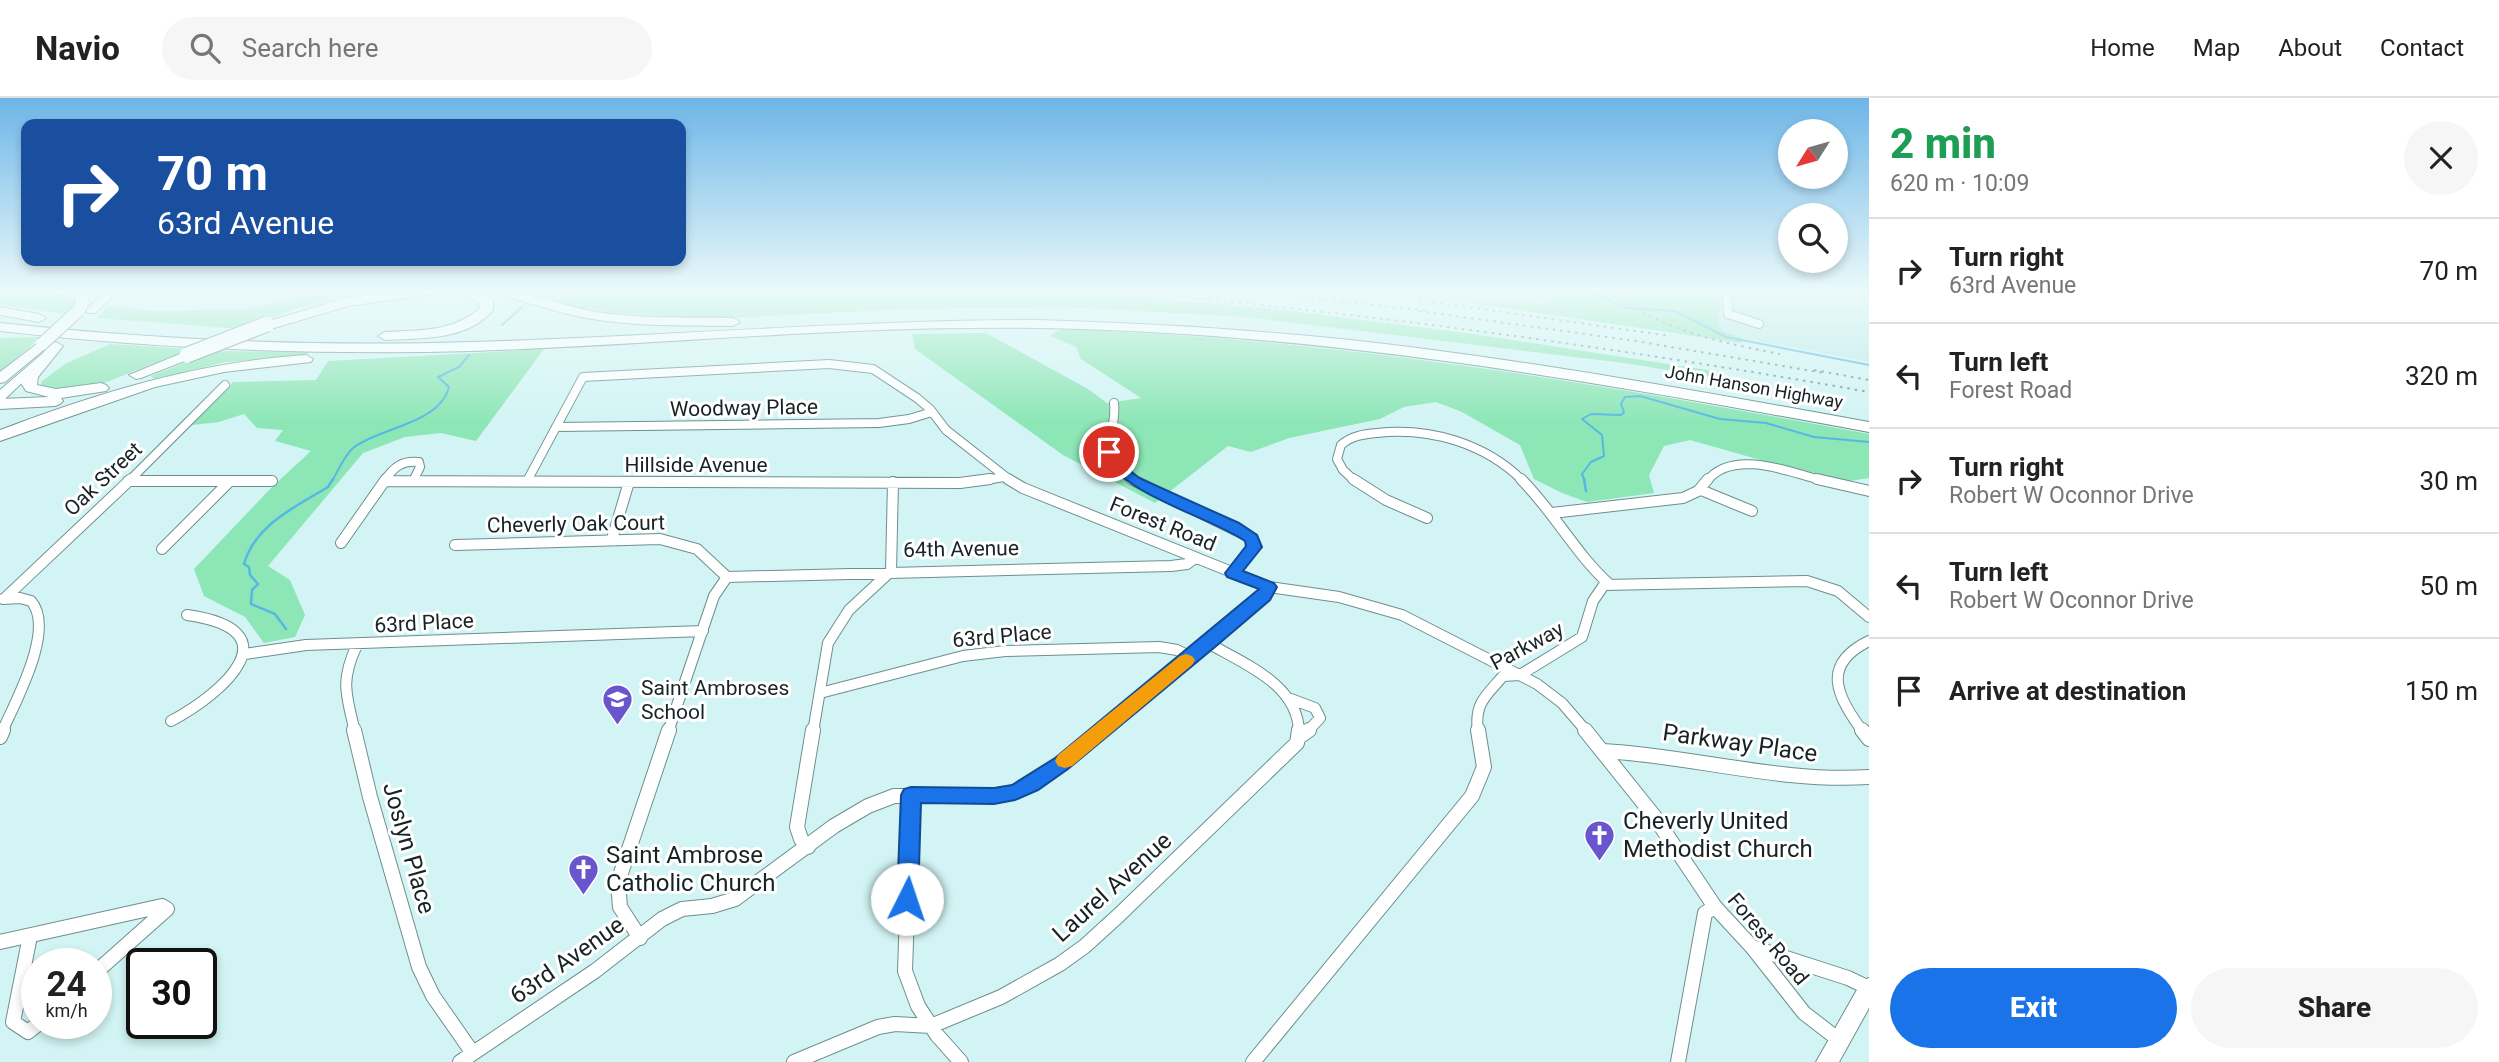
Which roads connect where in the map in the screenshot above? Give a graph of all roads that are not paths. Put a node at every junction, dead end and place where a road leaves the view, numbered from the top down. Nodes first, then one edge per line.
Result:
1 (60, 335) edge
2 (75, 335) edge
3 (243, 335) edge
4 (314, 335) edge
5 (399, 335) edge
6 (463, 335) edge
7 (741, 335) edge
8 (1236, 335) edge
9 (1347, 335) edge
10 (379, 337) junction
11 (571, 343) junction
12 (49, 345) junction
13 (191, 355) junction
14 (0, 382) edge
15 (225, 385) dead end
16 (101, 392) junction
17 (0, 397) edge
18 (1114, 403) dead end
19 (0, 404) edge
20 (932, 412) junction
21 (1869, 416) edge
22 (556, 427) junction
23 (1869, 427) edge
24 (0, 435) edge
25 (1005, 477) junction
26 (128, 481) junction
27 (230, 481) junction
28 (272, 481) dead end
29 (386, 481) junction
30 (413, 481) junction
31 (527, 481) junction
32 (629, 482) junction
33 (892, 482) junction
34 (1701, 490) junction
35 (1869, 491) edge
36 (1752, 511) dead end
37 (1552, 513) junction
38 (1427, 518) dead end
39 (612, 539) junction
40 (341, 543) dead end
41 (454, 545) dead end
42 (162, 550) dead end
43 (1195, 558) junction
44 (891, 571) junction
45 (1233, 573) junction
46 (727, 577) junction
47 (1609, 584) junction
48 (1269, 587) junction
49 (2, 599) edge
50 (187, 615) dead end
51 (1869, 617) edge
52 (703, 631) junction
53 (1869, 640) edge
54 (1209, 643) junction
55 (357, 645) junction
56 (245, 654) junction
57 (1191, 657) junction
58 (1520, 674) junction
59 (820, 693) junction
60 (1291, 699) junction
61 (172, 721) dead end
62 (0, 737) edge
63 (1299, 737) junction
64 (1869, 739) edge
65 (1604, 751) junction
66 (1869, 777) edge
67 (911, 795) junction
68 (808, 847) junction
69 (1715, 907) junction
70 (30, 936) junction
71 (640, 938) junction
72 (0, 942) edge
73 (1752, 947) junction
74 (28, 948) edge
75 (112, 958) edge
76 (21, 982) edge
77 (1869, 988) edge
78 (931, 1026) junction
79 (21, 1027) edge
80 (1839, 1040) junction
81 (472, 1052) junction
82 (460, 1062) edge
83 (794, 1062) edge
84 (961, 1062) edge
85 (1253, 1062) edge
86 (1678, 1062) edge
87 (1827, 1062) edge

1 - 12 main road
2 - 11 highway, John Hanson Highway
3 - 13 highway, bridge
4 - 10 highway, John Hanson Highway
5 - 10 highway
6 - 10 highway, John Hanson Highway
7 - 11 highway, John Hanson Highway
8 - 23 highway, John Hanson Highway
9 - 21 highway, John Hanson Highway
11 - 24 highway
12 - 13 highway
12 - 14 highway
12 - 17 main road
13 - 16 highway
15 - 26 street, Oak Street
16 - 19 highway
16 - 24 highway
18 - 45 street
20 - 22 street, Woodway Place
20 - 22 street, Forest Road
20 - 25 street, Forest Road
22 - 31 street
25 - 33 street, Hillside Avenue
25 - 43 street, Forest Road
26 - 27 street
26 - 49 street, Oak Street
27 - 28 street
27 - 42 street
29 - 30 street, Hillside Avenue
29 - 30 street
29 - 40 street
30 - 31 street, Hillside Avenue
31 - 32 street, Hillside Avenue
32 - 33 street, Hillside Avenue
32 - 39 street
33 - 44 street
34 - 35 street
34 - 36 street
34 - 37 street
37 - 38 street
37 - 47 street
39 - 41 street, Cheverly Oak Court
39 - 46 street, Cheverly Oak Court
43 - 44 street, 64th Avenue
43 - 45 street, Forest Road
44 - 46 street, 64th Avenue
44 - 59 street
45 - 48 street, Forest Road
46 - 52 street
47 - 51 street
47 - 58 street, Parkway
48 - 54 street, 63rd Avenue
48 - 58 street, Forest Road
49 - 62 street
50 - 56 street
52 - 55 street, 63rd Place
52 - 71 street
53 - 64 street
54 - 57 street, 63rd Avenue
54 - 60 street
55 - 56 street, 63rd Place
55 - 81 street, Joslyn Place
56 - 61 street
57 - 59 street, 63rd Place
57 - 67 street, 63rd Avenue
58 - 65 street, Forest Road
58 - 85 street, Parkway
59 - 68 street
60 - 63 street
60 - 63 street, Laurel Avenue
63 - 78 street, Laurel Avenue
65 - 66 street, Parkway Place
65 - 69 street, Forest Road
67 - 68 street, 63rd Avenue
67 - 78 street
68 - 71 street, 63rd Avenue
69 - 73 street, Forest Road
69 - 86 street
70 - 72 street
70 - 74 street
70 - 75 street
71 - 81 street, 63rd Avenue
73 - 77 street
73 - 80 street, Forest Road
76 - 79 street
77 - 80 street
78 - 83 street, Laurel Avenue
78 - 84 street
80 - 87 street
81 - 82 street, 63rd Avenue

